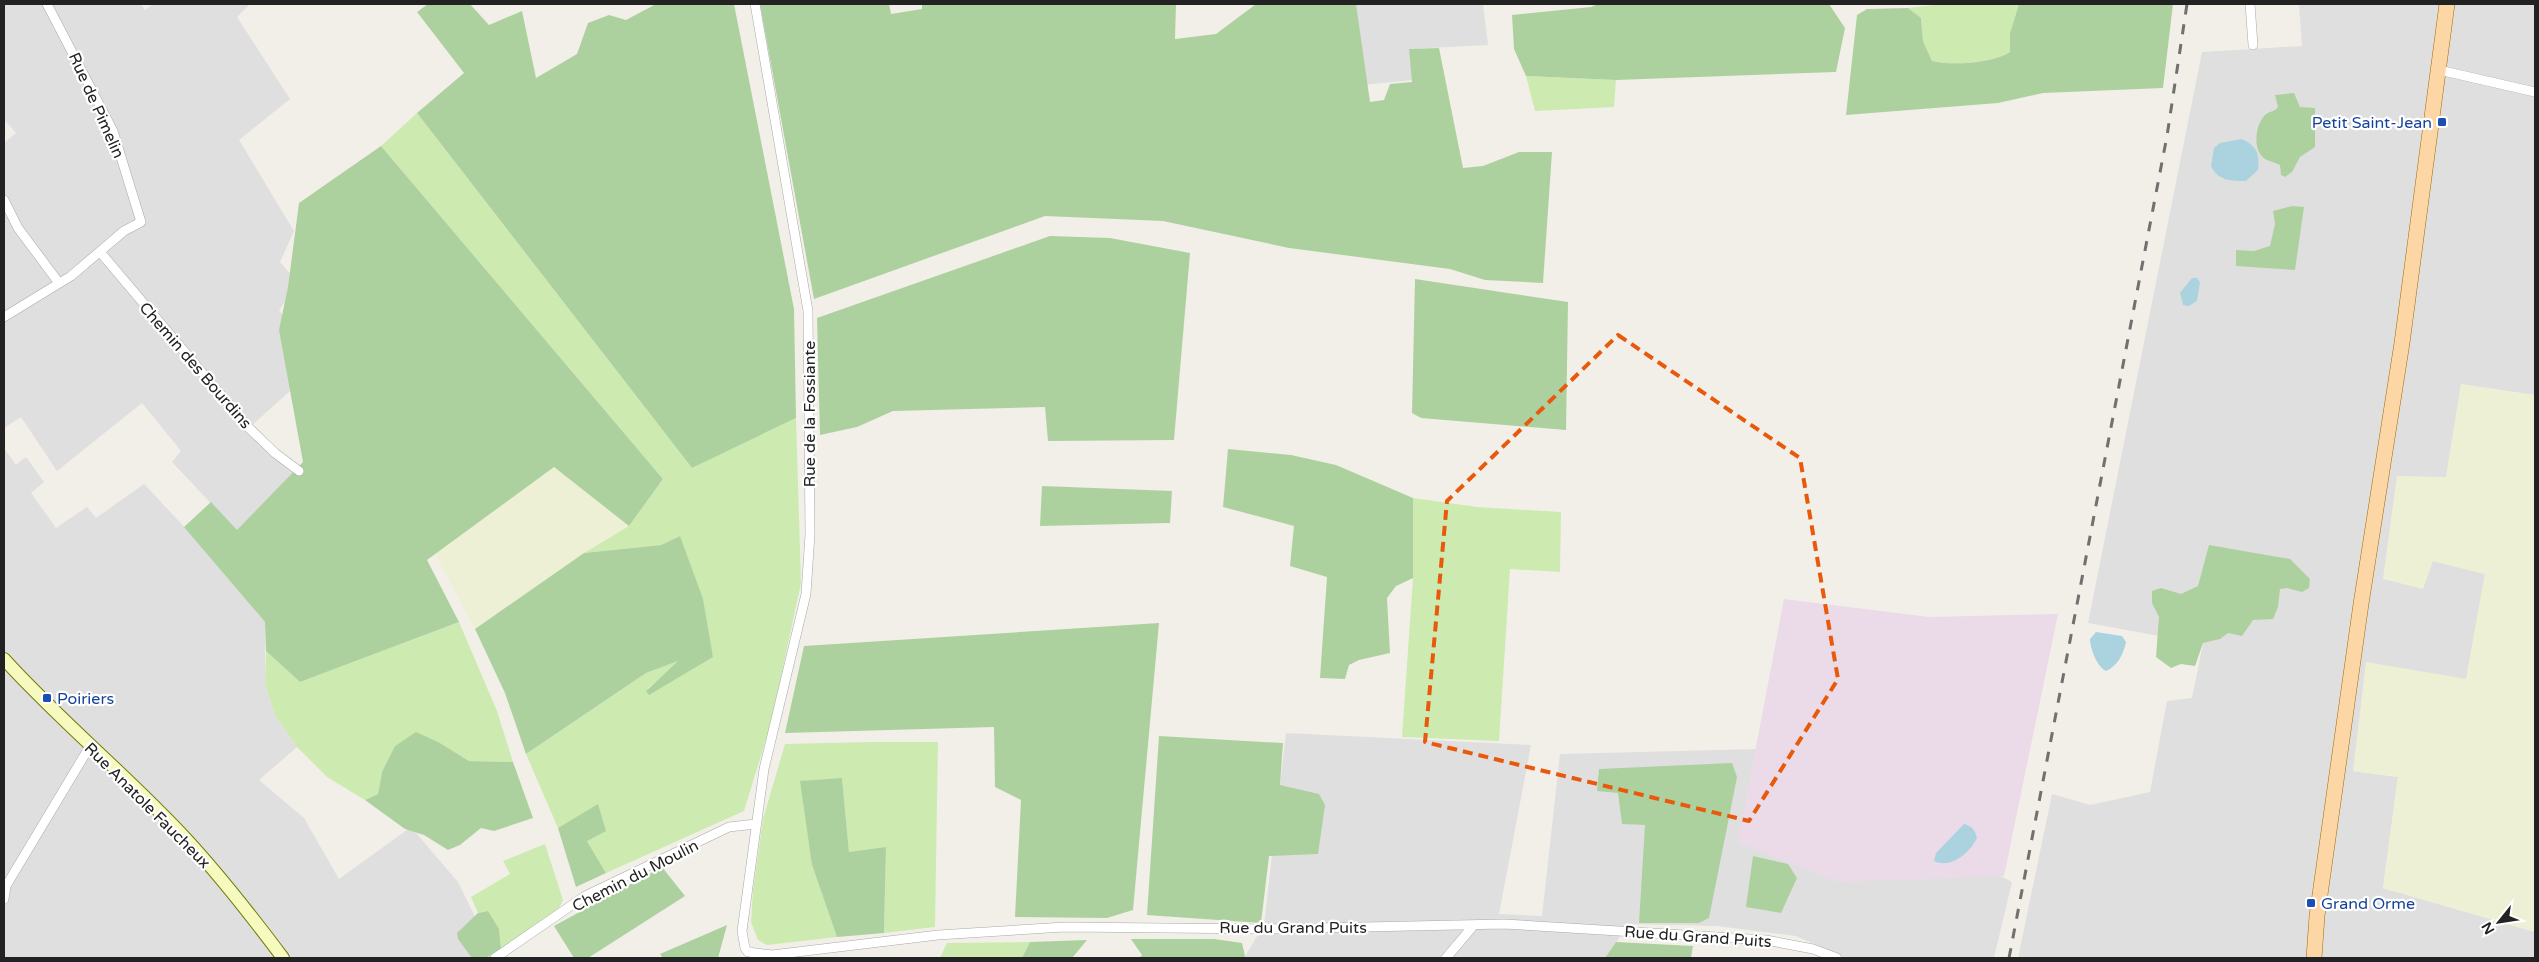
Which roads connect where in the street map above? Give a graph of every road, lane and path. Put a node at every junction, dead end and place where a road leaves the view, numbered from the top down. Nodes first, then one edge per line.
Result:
1 (47, 4) edge
2 (755, 4) edge
3 (2250, 4) edge
4 (2447, 4) edge
5 (2253, 45) dead end
6 (2439, 70) junction
7 (2535, 92) edge
8 (4, 200) edge
9 (101, 252) junction
10 (59, 283) junction
11 (4, 317) edge
12 (299, 471) dead end
13 (4, 659) edge
14 (90, 746) junction
15 (756, 824) junction
16 (5, 885) edge
17 (4, 899) edge
18 (1474, 925) junction
19 (747, 955) edge
20 (283, 958) edge
21 (495, 958) edge
22 (1446, 958) edge
23 (1837, 958) edge
24 (2314, 958) edge

1 - 9 street, Rue de Pimelin
2 - 15 street, Rue de la Fossiante
3 - 5 street
4 - 6 main road
6 - 7 street
6 - 24 main road
8 - 10 street
9 - 10 street, Rue de Pimelin
9 - 12 street, Chemin des Bourdins
10 - 11 street, Rue de Pimelin
13 - 14 main road, Rue Anatole Faucheux
14 - 16 street
14 - 20 main road, Rue Anatole Faucheux
15 - 19 street, Rue du Grand Puits
15 - 21 street, Chemin du Moulin
16 - 17 street
18 - 19 street, Rue du Grand Puits
18 - 22 street
18 - 23 street, Rue du Grand Puits

